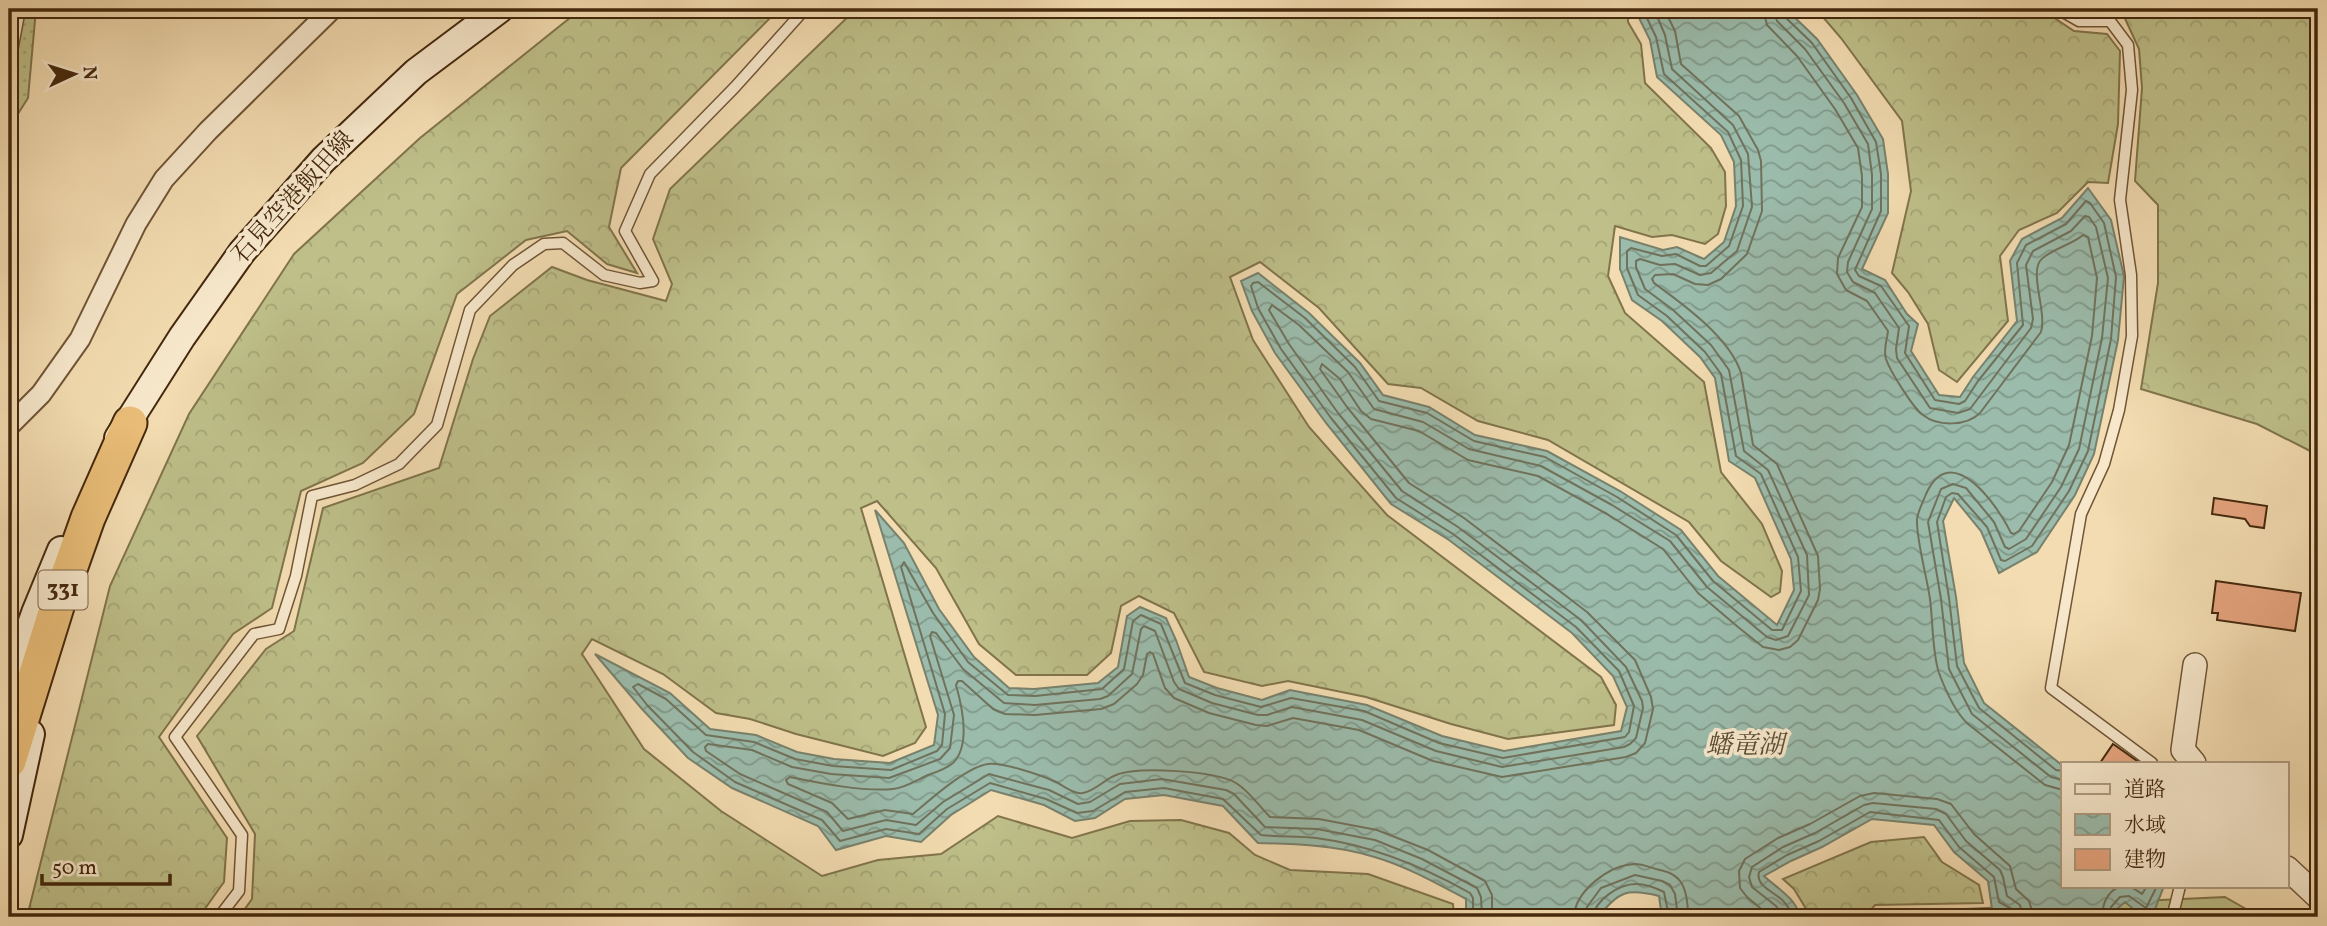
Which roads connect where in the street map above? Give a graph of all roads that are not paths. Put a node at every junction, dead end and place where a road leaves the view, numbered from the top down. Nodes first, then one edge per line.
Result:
1 (20, 9) edge
2 (331, 9) edge
3 (500, 9) edge
4 (805, 9) edge
5 (2058, 9) edge
6 (9, 67) edge
7 (130, 422) junction
8 (9, 426) edge
9 (2194, 665) dead end
10 (9, 686) edge
11 (9, 761) edge
12 (2151, 762) edge
13 (2193, 762) edge
14 (9, 835) edge
15 (2288, 869) edge
16 (2180, 888) edge
17 (2318, 897) edge
18 (219, 917) edge
19 (2169, 917) edge

1 - 6 lane
2 - 8 street
3 - 7 main road, 石見空港飯田線 / 331
4 - 18 lane
5 - 12 lane
7 - 10 main road, 石見空港飯田線 / 331
7 - 11 highway, 331
7 - 14 main road, 石見空港飯田線 / 331
9 - 13 street
15 - 17 street
16 - 19 lane

